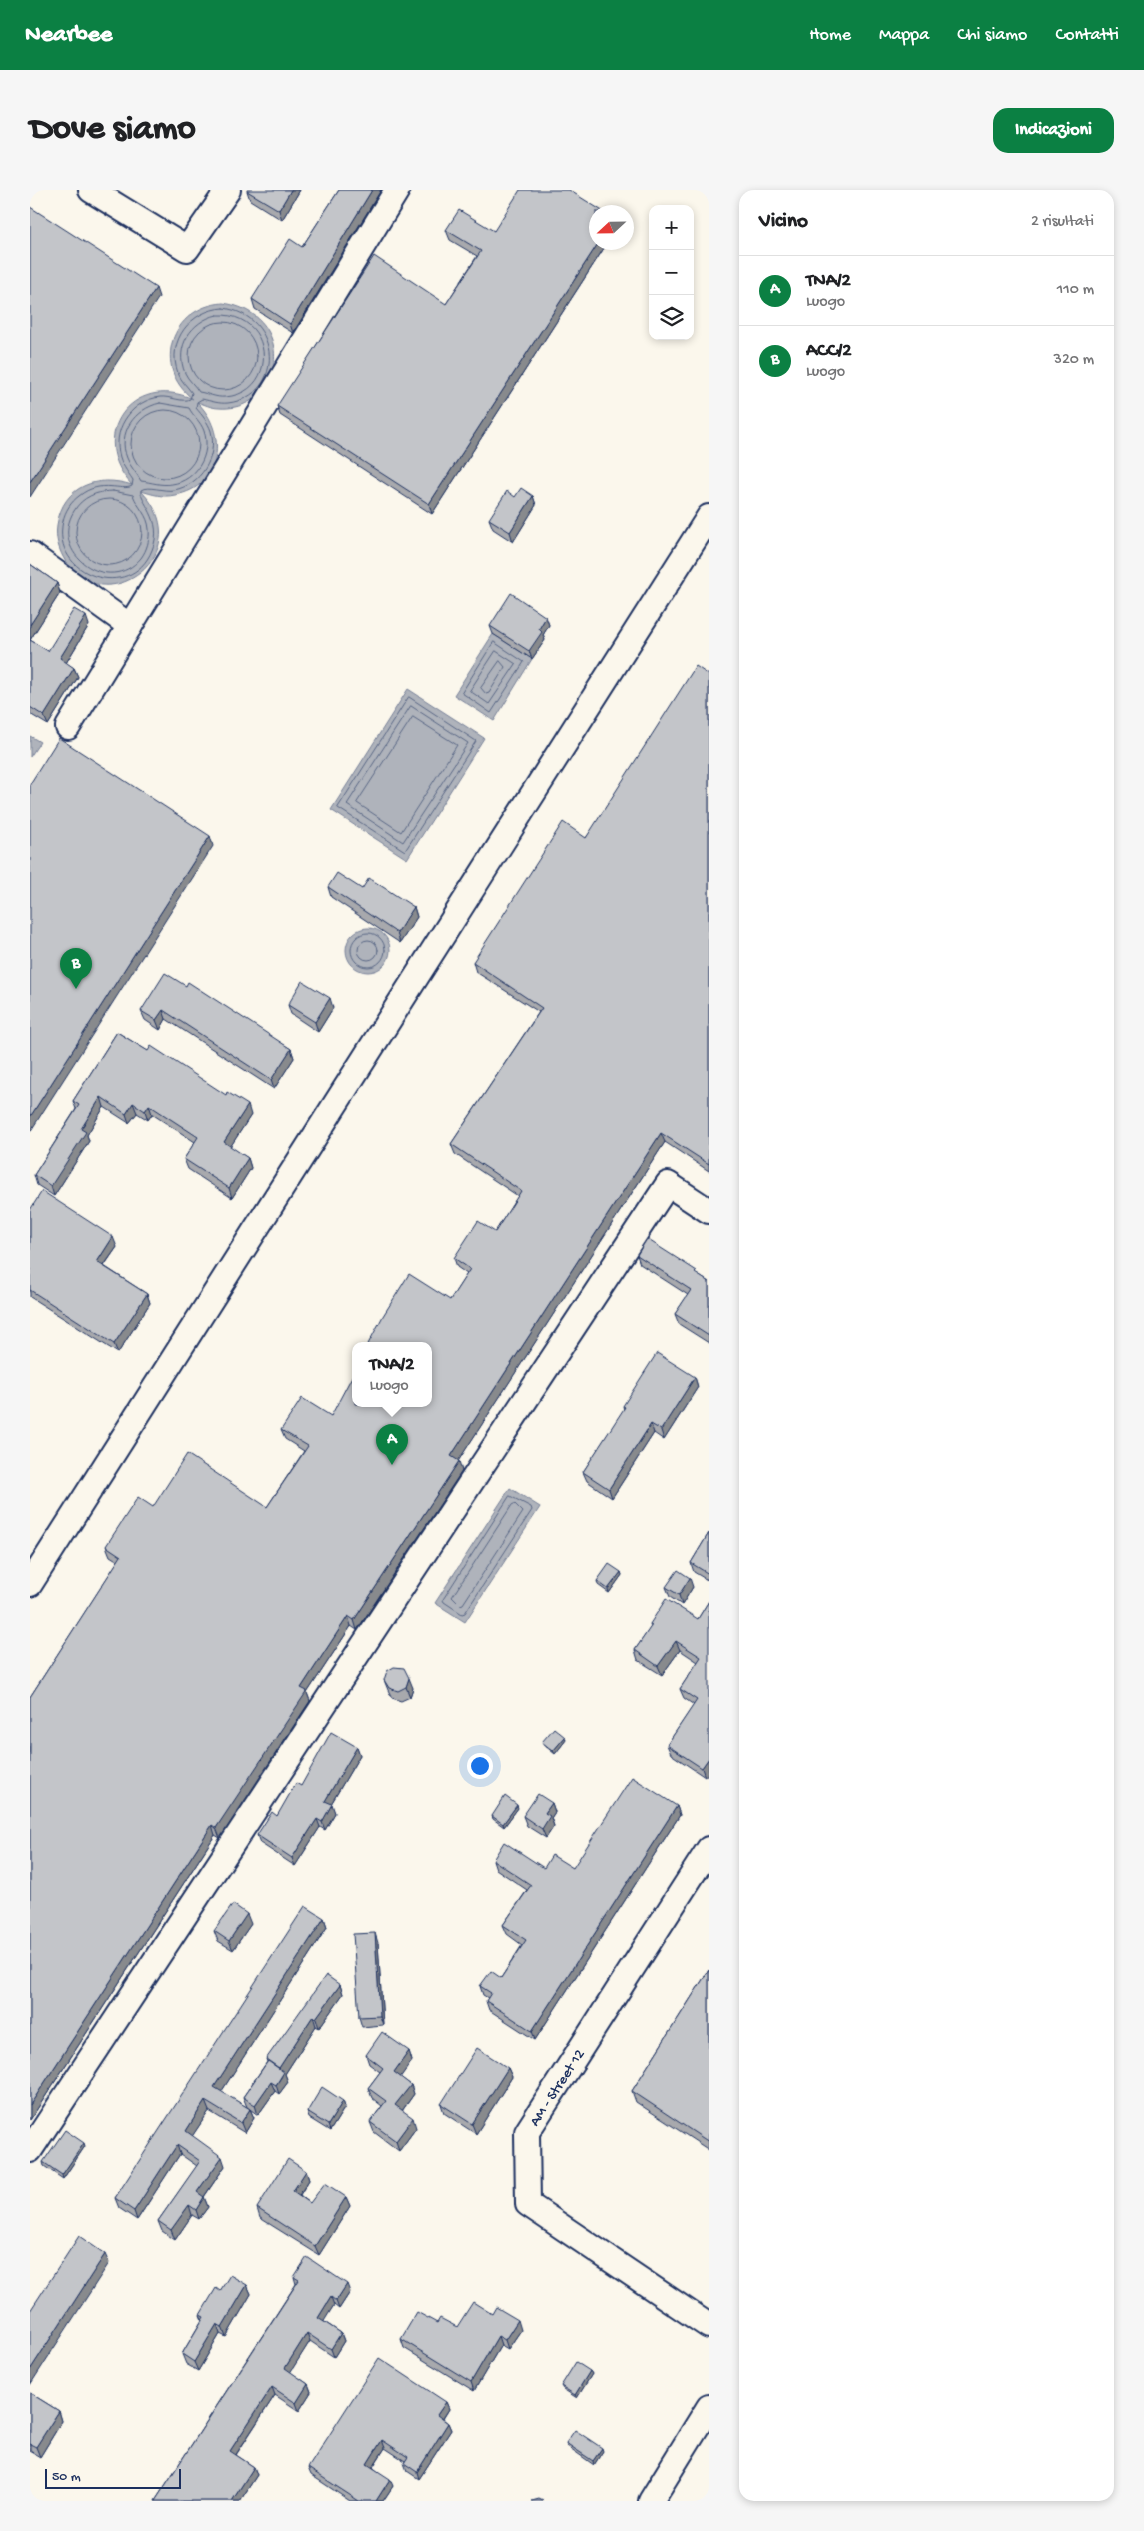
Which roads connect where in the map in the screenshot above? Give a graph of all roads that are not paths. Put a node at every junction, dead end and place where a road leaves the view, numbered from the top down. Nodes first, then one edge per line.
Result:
1 (92, 190) edge
2 (228, 190) edge
3 (396, 190) edge
4 (709, 517) edge
5 (30, 554) edge
6 (130, 626) junction
7 (68, 727) dead end
8 (709, 1211) edge
9 (30, 1584) edge
10 (709, 1849) edge
11 (30, 2150) edge
12 (709, 2326) edge
13 (709, 2407) edge
14 (651, 2501) edge

1 - 2 lane
3 - 6 lane
4 - 9 lane
5 - 6 lane
6 - 7 lane
8 - 11 lane
10 - 12 lane, AM - Street 12
13 - 14 lane

